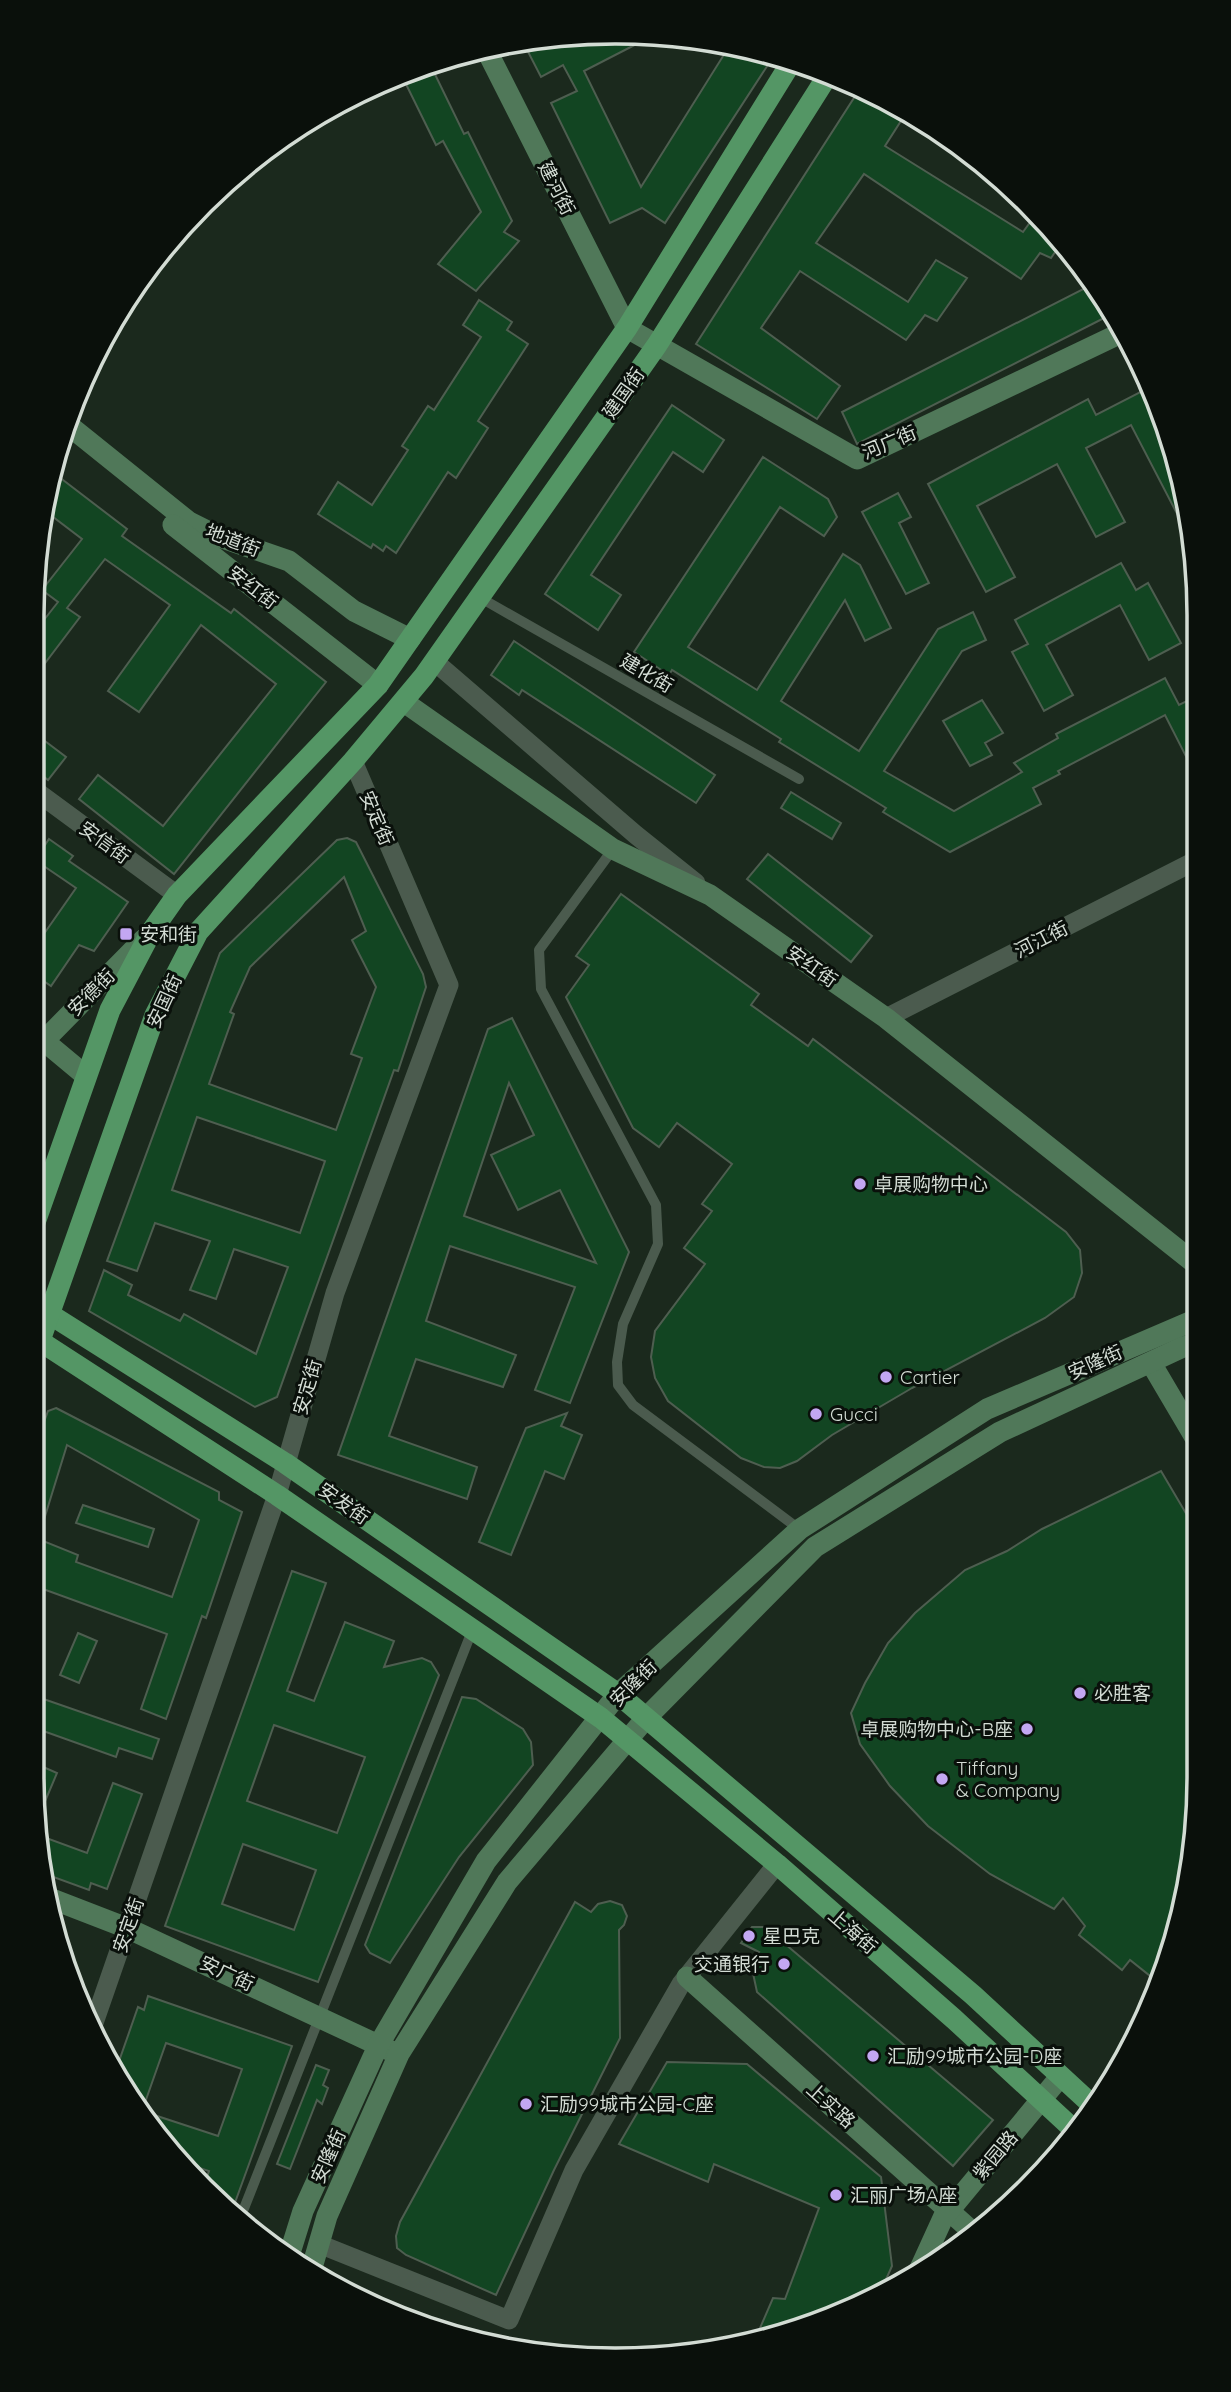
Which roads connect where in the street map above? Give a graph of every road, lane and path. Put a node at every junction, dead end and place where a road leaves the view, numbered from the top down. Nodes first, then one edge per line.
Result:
1 (491, 58) edge
2 (786, 70) edge
3 (823, 83) edge
4 (627, 328) junction
5 (1114, 336) edge
6 (657, 345) junction
7 (75, 430) edge
8 (70, 445) edge
9 (478, 597) junction
10 (410, 639) junction
11 (435, 662) junction
12 (378, 685) junction
13 (404, 702) junction
14 (353, 761) junction
15 (799, 779) dead end
16 (44, 797) edge
17 (613, 849) junction
18 (1187, 865) edge
19 (177, 895) junction
20 (710, 895) junction
21 (151, 932) junction
22 (886, 1018) junction
23 (44, 1033) edge
24 (44, 1047) edge
25 (86, 1076) junction
26 (44, 1197) edge
27 (1187, 1257) edge
28 (44, 1301) edge
29 (44, 1311) edge
30 (1187, 1323) edge
31 (44, 1344) edge
32 (1187, 1346) edge
33 (1151, 1363) junction
34 (1187, 1424) edge
35 (285, 1463) junction
36 (277, 1495) junction
37 (800, 1529) junction
38 (472, 1631) junction
39 (618, 1694) junction
40 (647, 1717) junction
41 (601, 1718) junction
42 (628, 1739) junction
43 (777, 1864) junction
44 (58, 1901) edge
45 (127, 1928) junction
46 (687, 1977) junction
47 (97, 2015) edge
48 (320, 2016) junction
49 (378, 2046) junction
50 (399, 2054) junction
51 (1060, 2077) junction
52 (1041, 2100) junction
53 (1086, 2101) edge
54 (1069, 2125) edge
55 (243, 2210) edge
56 (949, 2211) junction
57 (967, 2227) edge
58 (320, 2244) junction
59 (292, 2247) edge
60 (925, 2257) edge
61 (315, 2262) edge

1 - 4 main road, 建河街
2 - 4 main road, 建国街
3 - 6 main road, 建国街
4 - 6 main road, 河广街
4 - 10 main road, 建国街
5 - 6 main road, 河广街
6 - 9 main road, 建国街
7 - 10 main road, 地道街
8 - 12 main road, 安红街
9 - 11 main road, 建国街
9 - 15 lane, 建化街
10 - 12 main road, 建国街
11 - 13 main road, 建国街
11 - 20 street
12 - 19 main road
13 - 14 main road, 安国街
13 - 17 main road, 安红街
14 - 28 main road, 安国街
14 - 35 street, 安定街
16 - 19 street, 安信街
17 - 20 main road, 安红街
17 - 37 lane
18 - 22 street, 河江街
19 - 21 main road
20 - 22 main road, 安红街
21 - 23 main road, 安德街
21 - 25 main road
22 - 27 main road, 安红街
24 - 25 main road
25 - 26 main road
29 - 35 main road, 安发街
30 - 37 main road, 安隆街
31 - 36 main road, 安发街
32 - 33 main road, 安隆街
33 - 34 main road
33 - 40 main road, 安隆街
35 - 36 street, 安定街
35 - 39 main road, 安发街
36 - 38 main road, 安发街
36 - 45 street, 安定街
37 - 39 main road, 安隆街
38 - 41 main road, 安发街
38 - 48 lane
39 - 40 main road, 安发街
39 - 41 main road, 安隆街
40 - 42 main road, 安隆街
40 - 51 main road, 上海街
41 - 42 main road, 安发街
41 - 49 main road, 安隆街
42 - 43 main road, 上海街
42 - 50 main road, 安隆街
43 - 46 street
43 - 52 main road, 上海街
44 - 45 main road, 安广街
45 - 47 street, 安定街
45 - 48 main road, 安广街
46 - 56 main road, 上实路
46 - 58 street
48 - 49 main road, 安广街
48 - 55 lane
49 - 50 main road, 安广街
49 - 59 main road, 安隆街
50 - 58 main road, 安隆街
51 - 52 main road, 紫园路
51 - 53 main road, 上海街
52 - 54 main road, 上海街
52 - 56 main road, 紫园路
56 - 57 main road, 上实路
56 - 60 main road, 紫园路
58 - 61 main road, 安隆街

